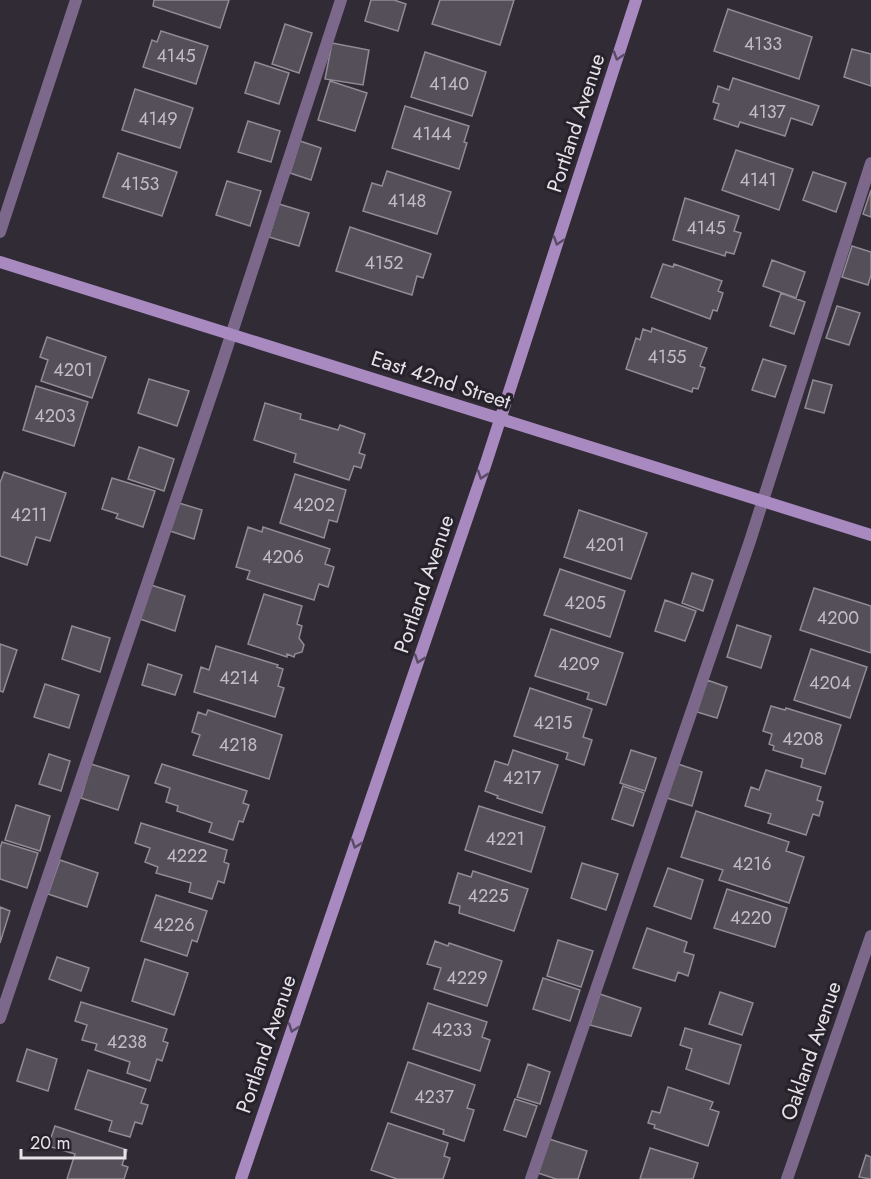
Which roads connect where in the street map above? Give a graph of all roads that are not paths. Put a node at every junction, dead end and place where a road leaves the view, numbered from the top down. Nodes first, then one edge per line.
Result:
1 (76, 0) edge
2 (341, 0) edge
3 (636, 0) edge
4 (871, 164) edge
5 (0, 232) edge
6 (0, 262) edge
7 (230, 333) junction
8 (500, 419) junction
9 (763, 501) junction
10 (871, 535) edge
11 (871, 936) edge
12 (0, 1018) edge
13 (241, 1179) edge
14 (531, 1179) edge
15 (787, 1179) edge

1 - 5 street
2 - 7 street
3 -> 8 street, Portland Avenue
4 - 9 street
6 - 7 street, East 42nd Street
7 - 8 street, East 42nd Street
7 - 12 street
8 - 9 street, East 42nd Street
8 -> 13 street, Portland Avenue
9 - 10 street, East 42nd Street
9 - 14 street
11 - 15 street, Oakland Avenue

